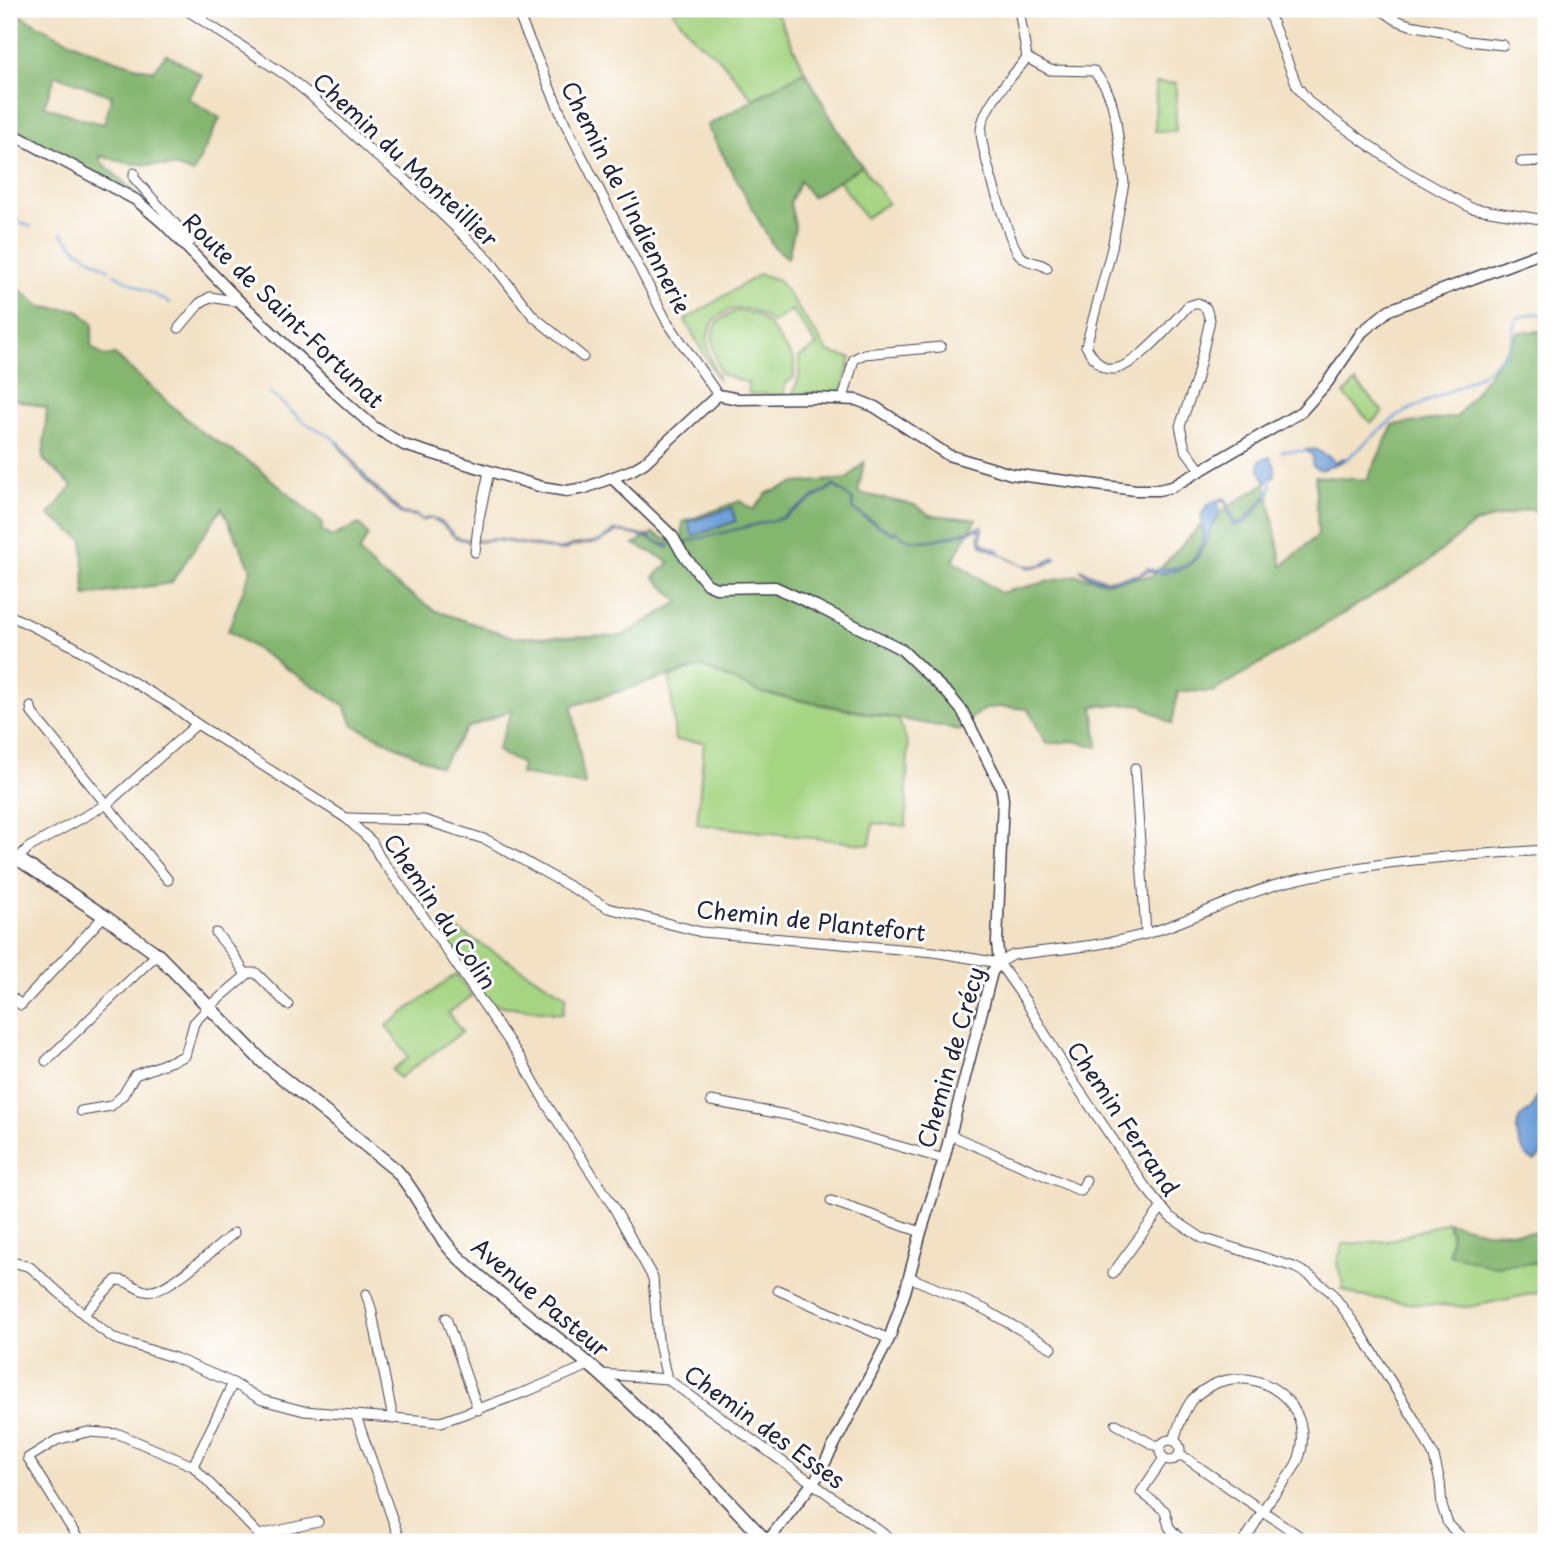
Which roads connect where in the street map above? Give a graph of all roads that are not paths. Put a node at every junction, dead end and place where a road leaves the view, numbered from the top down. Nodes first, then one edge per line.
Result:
1 (185, 9) edge
2 (205, 9) edge
3 (516, 9) edge
4 (1019, 9) edge
5 (1266, 9) edge
6 (1380, 9) edge
7 (202, 19) junction
8 (1503, 45) dead end
9 (1027, 58) junction
10 (9, 132) edge
11 (1546, 161) edge
12 (1521, 162) dead end
13 (134, 173) dead end
14 (1546, 220) edge
15 (186, 245) junction
16 (1546, 251) edge
17 (1047, 268) dead end
18 (237, 299) junction
19 (178, 328) dead end
20 (940, 347) dead end
21 (583, 357) dead end
22 (718, 395) junction
23 (843, 400) junction
24 (1200, 471) junction
25 (489, 472) junction
26 (612, 478) junction
27 (476, 545) dead end
28 (9, 615) edge
29 (31, 707) dead end
30 (197, 724) junction
31 (1135, 768) dead end
32 (107, 804) junction
33 (346, 818) junction
34 (1546, 850) edge
35 (13, 858) edge
36 (168, 880) dead end
37 (104, 916) junction
38 (216, 933) dead end
39 (1146, 934) junction
40 (157, 954) junction
41 (999, 963) junction
42 (246, 975) junction
43 (9, 995) edge
44 (288, 1005) dead end
45 (210, 1006) junction
46 (46, 1062) dead end
47 (711, 1101) dead end
48 (81, 1111) dead end
49 (950, 1135) junction
50 (944, 1159) junction
51 (1086, 1180) dead end
52 (831, 1201) dead end
53 (1162, 1207) junction
54 (921, 1231) junction
55 (234, 1233) dead end
56 (9, 1261) edge
57 (1113, 1273) dead end
58 (909, 1277) junction
59 (778, 1290) dead end
60 (366, 1294) dead end
61 (84, 1314) junction
62 (446, 1318) dead end
63 (889, 1339) junction
64 (1052, 1348) dead end
65 (589, 1365) junction
66 (601, 1374) junction
67 (667, 1378) junction
68 (233, 1383) junction
69 (478, 1410) junction
70 (356, 1416) junction
71 (393, 1419) junction
72 (1116, 1424) dead end
73 (1174, 1440) junction
74 (1161, 1445) junction
75 (1180, 1454) junction
76 (1164, 1458) junction
77 (193, 1466) junction
78 (813, 1484) junction
79 (1262, 1511) junction
80 (318, 1522) dead end
81 (397, 1532) dead end
82 (260, 1539) edge
83 (80, 1542) edge
84 (767, 1542) edge
85 (895, 1542) edge
86 (1187, 1542) edge
87 (1204, 1542) edge
88 (1211, 1542) edge
89 (1243, 1542) edge
90 (1308, 1542) edge
91 (1466, 1542) edge

1 - 7 street, Chemin du Monteillier
2 - 7 street
3 - 22 street, Chemin de l'Indiennerie
4 - 9 street
5 - 14 street
6 - 8 street
7 - 21 street, Chemin du Monteillier
9 - 17 street
9 - 24 street
10 - 15 street, Route de Saint-Fortunat
11 - 12 street
13 - 15 street
15 - 18 street, Route de Saint-Fortunat
16 - 24 street
18 - 19 street
18 - 25 street, Route de Saint-Fortunat
20 - 23 street
22 - 23 street
22 - 26 street, Route de Saint-Fortunat
23 - 24 street
25 - 26 street, Route de Saint-Fortunat
25 - 27 street
26 - 41 street, Chemin de Crécy
28 - 30 street, Chemin du Colin
29 - 32 street
30 - 32 street
30 - 33 street, Chemin du Colin
31 - 39 street
32 - 35 street
32 - 36 street
33 - 41 street, Chemin de Plantefort
33 - 67 street, Chemin du Colin
34 - 39 street
35 - 37 main road, Avenue Pasteur
37 - 40 main road, Avenue Pasteur
37 - 43 street
38 - 42 street
39 - 41 street
40 - 45 main road, Avenue Pasteur
40 - 46 street
41 - 49 street, Chemin de Crécy
41 - 53 street, Chemin Ferrand
42 - 44 street
42 - 45 street
45 - 48 street
45 - 65 main road, Avenue Pasteur
47 - 50 street
49 - 50 street, Chemin de Crécy
49 - 51 street
50 - 54 street, Chemin de Crécy
52 - 54 street
53 - 57 street
53 - 91 street, Chemin Ferrand
54 - 58 street, Chemin de Crécy
55 - 61 street
56 - 61 street
58 - 63 street, Chemin de Crécy
58 - 64 street
59 - 63 street
60 - 71 street
61 - 68 street
62 - 69 street
63 - 78 street, Chemin de Crécy
65 - 66 main road, Avenue Pasteur
65 - 69 street
66 - 67 street, Chemin des Esses
66 - 84 main road, Avenue Pasteur
67 - 78 street, Chemin des Esses
68 - 70 street
68 - 77 street
69 - 71 street
70 - 71 street
70 - 81 street
72 - 74 street
73 - 74 street
73 - 75 street
73 - 79 street
74 - 76 street
75 - 76 street
75 - 79 street
76 - 86 street
77 - 82 street
77 - 83 street
78 - 84 street, Chemin de Crécy
78 - 85 street, Chemin des Esses
79 - 89 street
79 - 90 street
80 - 82 street
87 - 88 street

